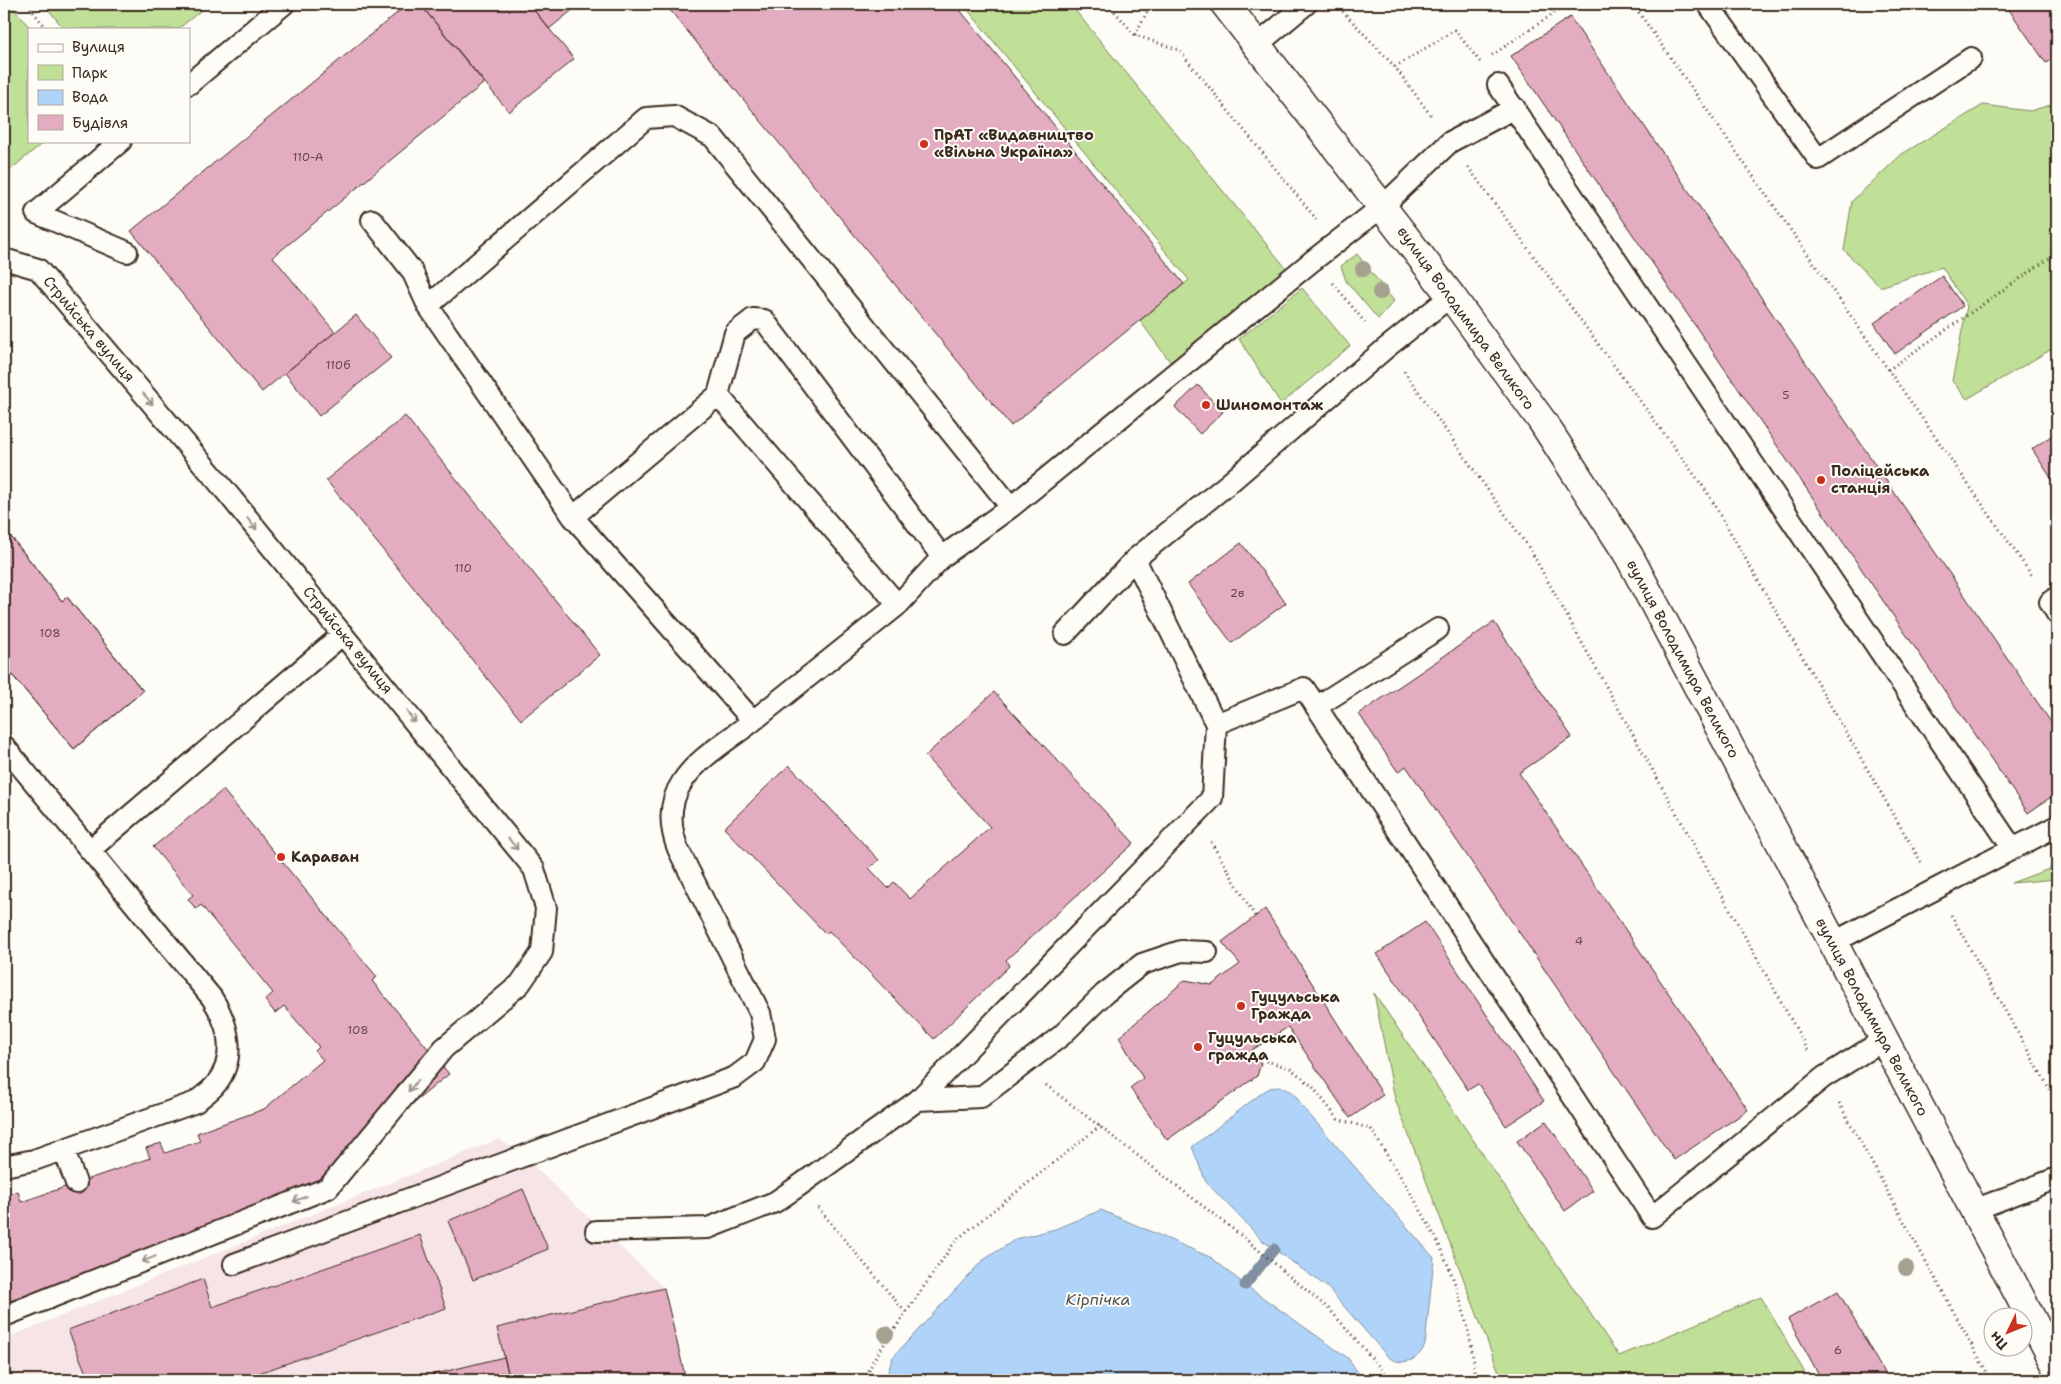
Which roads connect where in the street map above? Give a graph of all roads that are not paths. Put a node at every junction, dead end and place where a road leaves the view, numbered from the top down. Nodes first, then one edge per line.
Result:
1 (284, 4) edge
2 (1225, 4) edge
3 (1306, 4) edge
4 (1708, 4) edge
5 (1257, 44) junction
6 (1972, 58) dead end
7 (190, 83) edge
8 (1498, 85) road end
9 (1514, 108) junction
10 (120, 142) edge
11 (1383, 206) junction
12 (372, 220) dead end
13 (127, 252) dead end
14 (4, 259) edge
15 (1451, 296) junction
16 (428, 306) junction
17 (718, 395) junction
18 (1011, 507) junction
19 (573, 517) junction
20 (942, 557) junction
21 (1134, 558) junction
22 (898, 605) junction
23 (1438, 629) dead end
24 (343, 634) junction
25 (1065, 634) dead end
26 (1316, 707) junction
27 (753, 721) junction
28 (1216, 724) junction
29 (4, 746) edge
30 (2057, 826) edge
31 (2013, 849) junction
32 (90, 850) junction
33 (1832, 943) junction
34 (1207, 952) dead end
35 (1885, 1039) junction
36 (918, 1100) junction
37 (64, 1150) junction
38 (4, 1166) edge
39 (2057, 1178) edge
40 (76, 1183) dead end
41 (1974, 1210) junction
42 (596, 1231) dead end
43 (234, 1264) dead end
44 (4, 1316) edge
45 (2057, 1367) edge

1 - 7 lane
2 - 5 main road, вулиця Володимира Великого
3 - 5 lane
4 - 6 lane
5 - 11 main road, вулиця Володимира Великого
8 - 9 lane
9 - 11 lane
9 - 31 lane
10 - 13 lane
11 - 15 main road, вулиця Володимира Великого
11 - 18 lane
12 - 16 lane
14 -> 24 lane, Стрийська вулиця
15 - 21 lane
15 - 33 main road, вулиця Володимира Великого
16 - 18 lane
16 - 19 lane
17 - 19 lane
17 - 20 lane
17 - 22 lane
18 - 20 lane
19 - 27 lane
20 - 22 lane
21 - 25 lane
21 - 28 lane
22 - 27 lane
23 - 26 lane
24 - 32 lane
24 -> 44 lane, Стрийська вулиця
26 - 28 lane
26 - 35 lane
27 - 43 lane
28 - 36 lane
29 - 32 lane
30 - 31 lane
31 - 33 lane
32 - 37 lane
33 - 35 main road, вулиця Володимира Великого
34 - 36 lane
35 - 41 main road, вулиця Володимира Великого
36 - 42 lane
37 - 38 lane
37 - 40 lane
39 - 41 lane
41 - 45 main road, вулиця Володимира Великого

